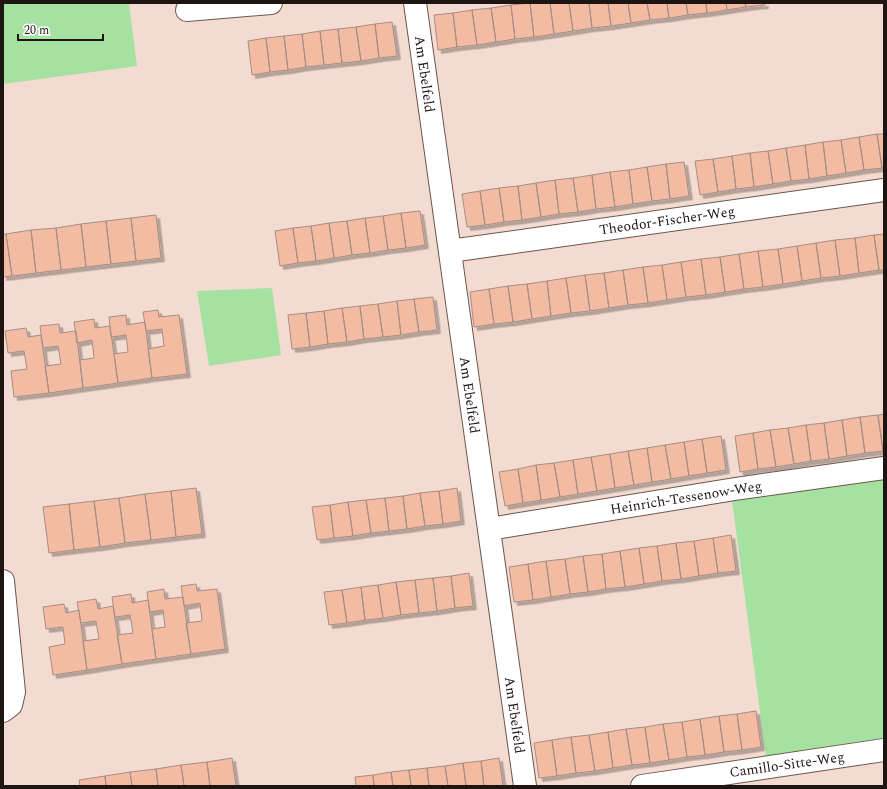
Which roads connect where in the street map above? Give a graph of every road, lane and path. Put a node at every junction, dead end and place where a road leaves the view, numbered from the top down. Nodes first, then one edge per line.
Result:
1 (271, 3) edge
2 (415, 3) edge
3 (187, 10) dead end
4 (884, 190) edge
5 (450, 251) junction
6 (884, 468) edge
7 (489, 529) junction
8 (3, 581) edge
9 (3, 711) edge
10 (884, 750) edge
11 (525, 786) edge
12 (642, 786) edge

1 - 3 street
2 - 5 street, Am Ebelfeld
4 - 5 street, Theodor-Fischer-Weg
5 - 7 street, Am Ebelfeld
6 - 7 street, Heinrich-Tessenow-Weg
7 - 11 street, Am Ebelfeld
8 - 9 street
10 - 12 street, Camillo-Sitte-Weg

